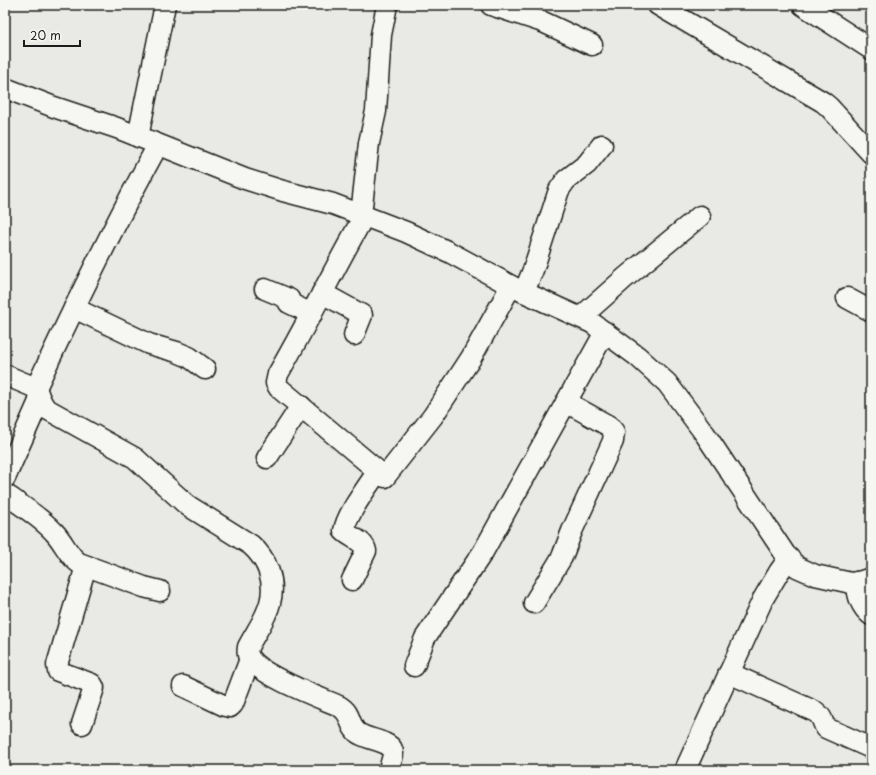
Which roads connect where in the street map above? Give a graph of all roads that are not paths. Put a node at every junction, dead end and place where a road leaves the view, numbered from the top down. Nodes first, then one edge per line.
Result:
1 (164, 5) edge
2 (387, 5) edge
3 (491, 5) edge
4 (658, 5) edge
5 (803, 5) edge
6 (592, 45) dead end
7 (871, 48) edge
8 (6, 93) edge
9 (138, 137) junction
10 (158, 145) junction
11 (602, 145) dead end
12 (871, 153) edge
13 (362, 216) junction
14 (700, 216) dead end
15 (266, 289) dead end
16 (517, 289) junction
17 (322, 293) junction
18 (847, 298) dead end
19 (74, 308) junction
20 (871, 311) edge
21 (312, 314) junction
22 (581, 318) junction
23 (605, 332) junction
24 (354, 335) dead end
25 (205, 369) dead end
26 (5, 374) edge
27 (38, 393) junction
28 (566, 402) junction
29 (301, 406) junction
30 (267, 458) dead end
31 (378, 472) junction
32 (5, 478) edge
33 (5, 494) edge
34 (790, 558) junction
35 (86, 566) junction
36 (352, 580) dead end
37 (864, 580) edge
38 (160, 592) dead end
39 (534, 603) dead end
40 (871, 614) edge
41 (250, 659) junction
42 (414, 666) dead end
43 (729, 673) junction
44 (183, 686) dead end
45 (82, 724) dead end
46 (871, 748) edge
47 (389, 770) edge
48 (685, 770) edge

1 - 9 street
2 - 13 street
3 - 6 street
4 - 12 street
5 - 7 street
8 - 9 street
9 - 10 street
10 - 13 street
10 - 19 street
11 - 16 street
13 - 16 street
13 - 17 street
14 - 22 street
15 - 21 street
16 - 22 street
16 - 31 street
17 - 21 street
17 - 24 street
18 - 20 street
19 - 25 street
19 - 27 street
21 - 29 street
22 - 23 street
23 - 28 street
23 - 34 street
26 - 27 street
27 - 32 street
27 - 41 street
28 - 39 street
28 - 42 street
29 - 30 street
29 - 31 street
31 - 36 street
33 - 35 street
34 - 37 street
34 - 43 street
35 - 38 street
35 - 45 street
37 - 40 street
41 - 44 street
41 - 47 street
43 - 46 street
43 - 48 street

